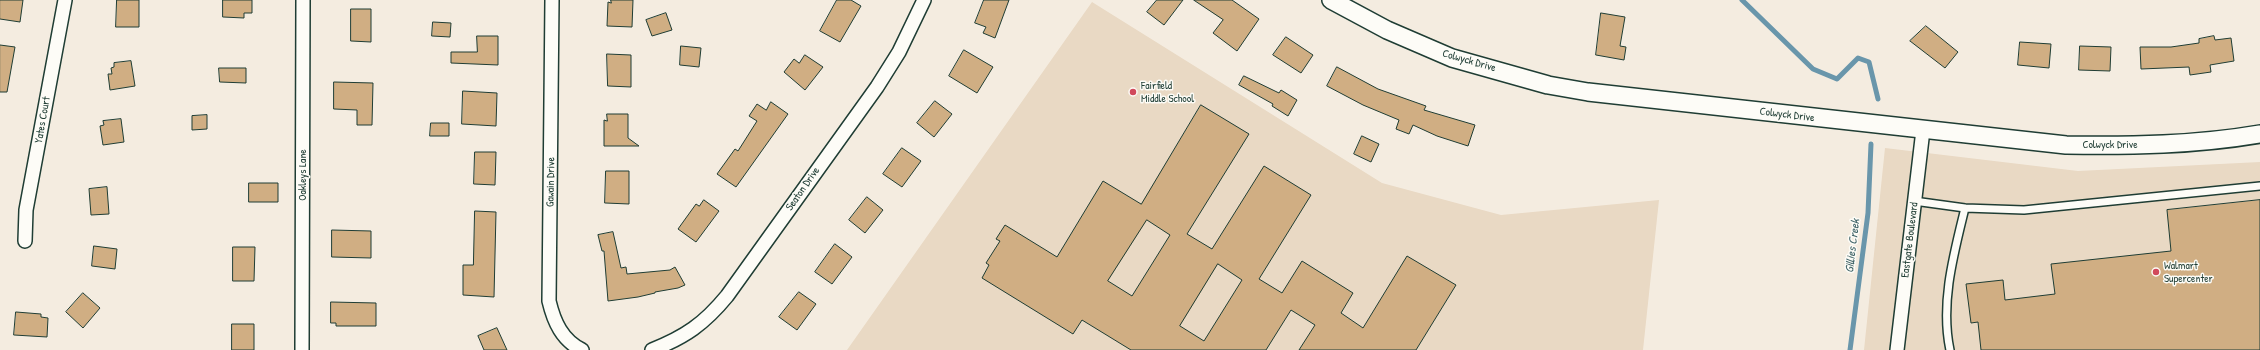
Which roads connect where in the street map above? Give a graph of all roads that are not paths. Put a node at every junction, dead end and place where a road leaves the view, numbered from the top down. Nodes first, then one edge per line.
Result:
1 (65, 0) edge
2 (303, 0) edge
3 (552, 0) edge
4 (924, 0) edge
5 (1332, 0) edge
6 (1922, 130) junction
7 (2260, 134) edge
8 (2260, 186) edge
9 (1914, 201) junction
10 (1965, 208) junction
11 (24, 241) dead end
12 (1948, 340) junction
13 (302, 350) edge
14 (582, 350) edge
15 (652, 350) edge
16 (1896, 350) edge
17 (1946, 350) edge
18 (1950, 350) edge

1 - 11 street, Yates Court
2 - 13 street, Oakleys Lane
3 - 14 street, Gawain Drive
4 - 15 street, Seaton Drive
5 - 6 street, Colwyck Drive
6 - 7 street, Colwyck Drive
6 - 9 street, Eastgate Boulevard
8 - 10 lane
9 - 10 lane
9 - 16 street, Eastgate Boulevard
10 - 12 lane
12 - 17 lane
12 - 18 lane

